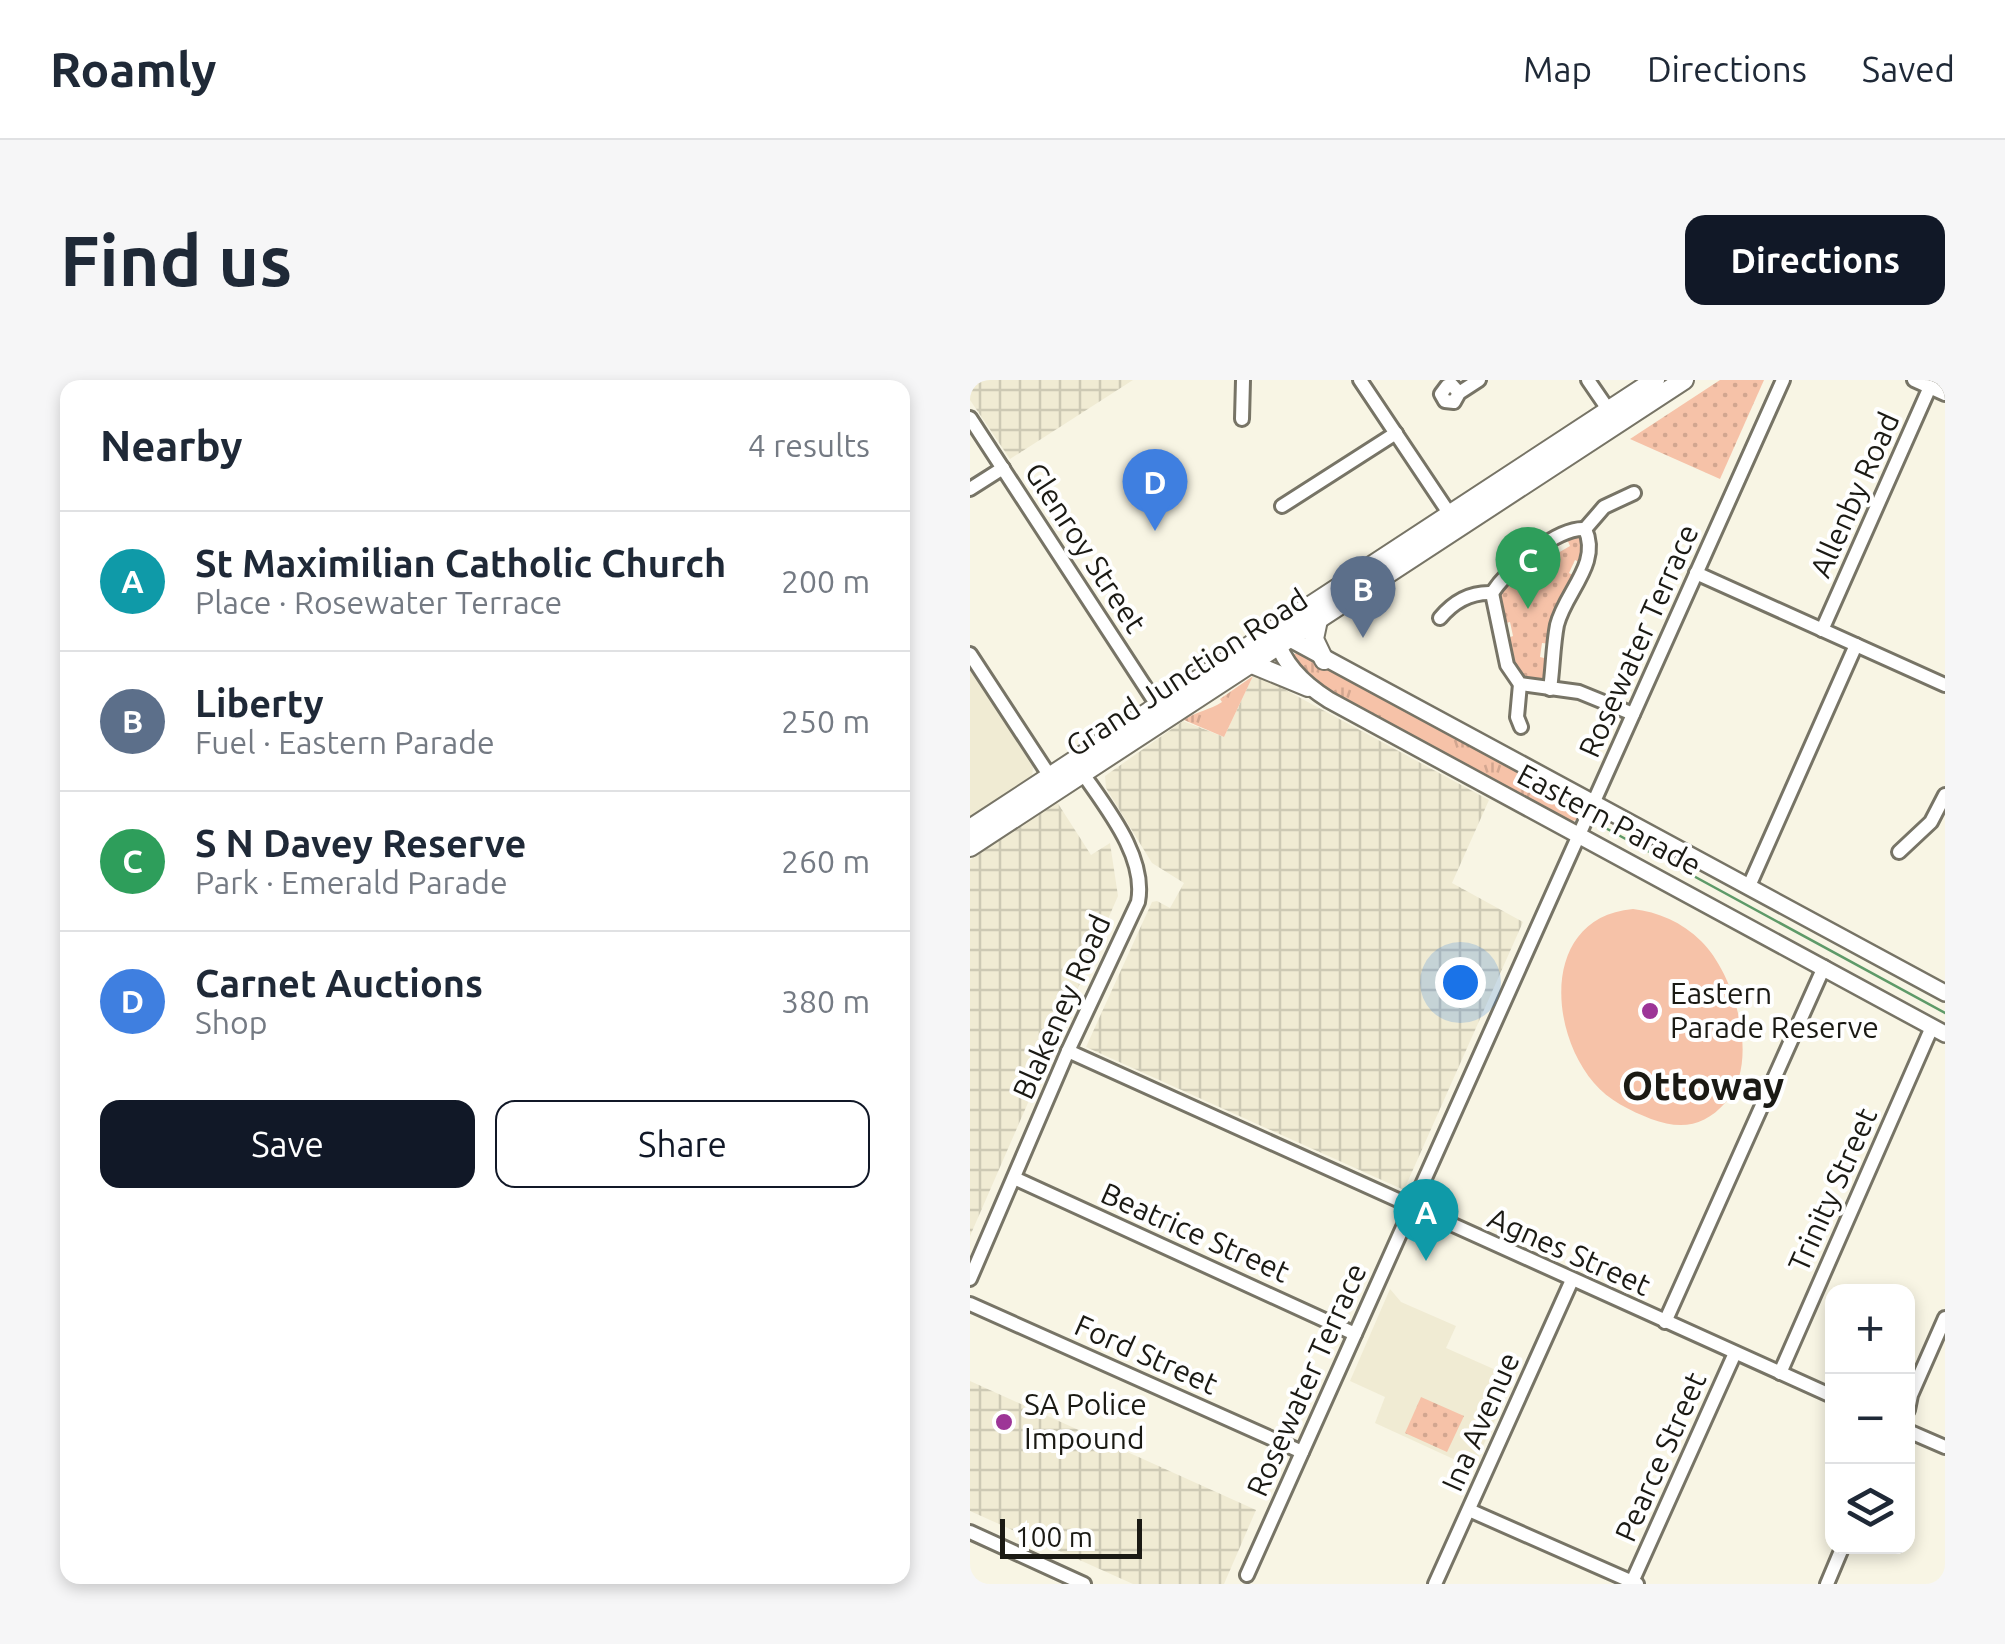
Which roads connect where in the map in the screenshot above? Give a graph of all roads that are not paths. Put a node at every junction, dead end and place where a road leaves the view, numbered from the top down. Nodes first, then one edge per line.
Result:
1 (1243, 380) edge
2 (1360, 380) edge
3 (1479, 380) edge
4 (1588, 380) edge
5 (1655, 380) edge
6 (1684, 380) edge
7 (1914, 380) edge
8 (1781, 381) edge
9 (1931, 384) edge
10 (1459, 392) dead end
11 (1945, 394) edge
12 (1613, 417) junction
13 (970, 418) edge
14 (1242, 419) dead end
15 (1396, 433) junction
16 (1002, 468) junction
17 (970, 489) edge
18 (1634, 493) dead end
19 (1282, 506) dead end
20 (1455, 522) junction
21 (1586, 529) junction
22 (1696, 573) junction
23 (1492, 593) junction
24 (1440, 618) dead end
25 (1318, 620) junction
26 (1822, 630) junction
27 (1281, 638) junction
28 (1856, 645) junction
29 (970, 654) edge
30 (1324, 660) junction
31 (1252, 664) junction
32 (1520, 684) junction
33 (1945, 685) edge
34 (1308, 687) junction
35 (1550, 689) junction
36 (1157, 705) junction
37 (1634, 714) junction
38 (1522, 728) dead end
39 (1078, 767) junction
40 (1054, 783) junction
41 (1945, 795) edge
42 (1593, 803) junction
43 (970, 829) edge
44 (1578, 836) junction
45 (970, 847) edge
46 (1899, 852) dead end
47 (1750, 886) junction
48 (1824, 967) junction
49 (1945, 993) edge
50 (1938, 1031) edge
51 (1068, 1052) junction
52 (1014, 1178) junction
53 (1411, 1208) junction
54 (970, 1279) edge
55 (1572, 1280) junction
56 (970, 1304) edge
57 (1945, 1318) edge
58 (1665, 1322) junction
59 (1355, 1334) junction
60 (1735, 1353) junction
61 (1780, 1373) junction
62 (1915, 1384) edge
63 (1825, 1393) edge
64 (1915, 1434) edge
65 (1945, 1447) edge
66 (1302, 1452) junction
67 (1468, 1510) junction
68 (970, 1532) edge
69 (1839, 1554) edge
70 (1247, 1574) dead end
71 (1634, 1583) edge
72 (1084, 1584) edge
73 (1435, 1584) edge
74 (1826, 1584) edge

1 - 14 street
2 - 15 street
3 - 10 street
4 - 12 street
5 - 12 highway, Grand Junction Road
6 - 12 highway, Grand Junction Road
7 - 9 street
8 - 22 street, Rosewater Terrace
9 - 11 street
9 - 26 street, Allenby Road
12 - 20 highway, Grand Junction Road
13 - 16 street, Glenroy Street
15 - 19 street
15 - 20 street
16 - 17 street
16 - 36 street, Glenroy Street
18 - 21 street
20 - 25 highway, Grand Junction Road
20 - 27 highway, Grand Junction Road
21 - 23 street
21 - 35 street
22 - 26 street
22 - 37 street, Rosewater Terrace
23 - 24 street
23 - 32 street
25 - 27 highway, Grand Junction Road
25 - 30 highway
26 - 28 street
27 - 30 main road, Eastern Parade
27 - 31 highway, Grand Junction Road
27 - 34 main road, Eastern Parade
27 - 36 highway, Grand Junction Road
28 - 33 street
28 - 47 street
29 - 40 street
30 - 42 main road, Eastern Parade
31 - 34 highway
31 - 39 highway, Grand Junction Road
32 - 35 street
32 - 38 street
34 - 44 main road, Eastern Parade
35 - 37 street
36 - 39 highway, Grand Junction Road
37 - 42 street, Rosewater Terrace
39 - 40 highway, Grand Junction Road
39 - 51 street, Blakeney Road
40 - 43 highway, Grand Junction Road
40 - 45 highway, Grand Junction Road
41 - 46 street
42 - 44 street, Rosewater Terrace
42 - 47 main road, Eastern Parade
44 - 48 main road, Eastern Parade
44 - 53 street, Rosewater Terrace
47 - 49 main road, Eastern Parade
48 - 50 main road, Eastern Parade
48 - 58 street
50 - 61 street, Trinity Street
51 - 52 street, Blakeney Road
51 - 53 street, Agnes Street
52 - 54 street, Blakeney Road
52 - 59 street, Beatrice Street
53 - 55 street, Agnes Street
53 - 59 street, Rosewater Terrace
55 - 58 street, Agnes Street
55 - 67 street, Ina Avenue
56 - 66 street, Ford Street
57 - 62 street
58 - 60 street, Agnes Street
59 - 66 street, Rosewater Terrace
60 - 61 street, Agnes Street
60 - 71 street, Pearce Street
61 - 63 street, Agnes Street
64 - 65 street
66 - 70 street, Rosewater Terrace
67 - 71 street
67 - 73 street, Ina Avenue
68 - 72 street
69 - 74 street

